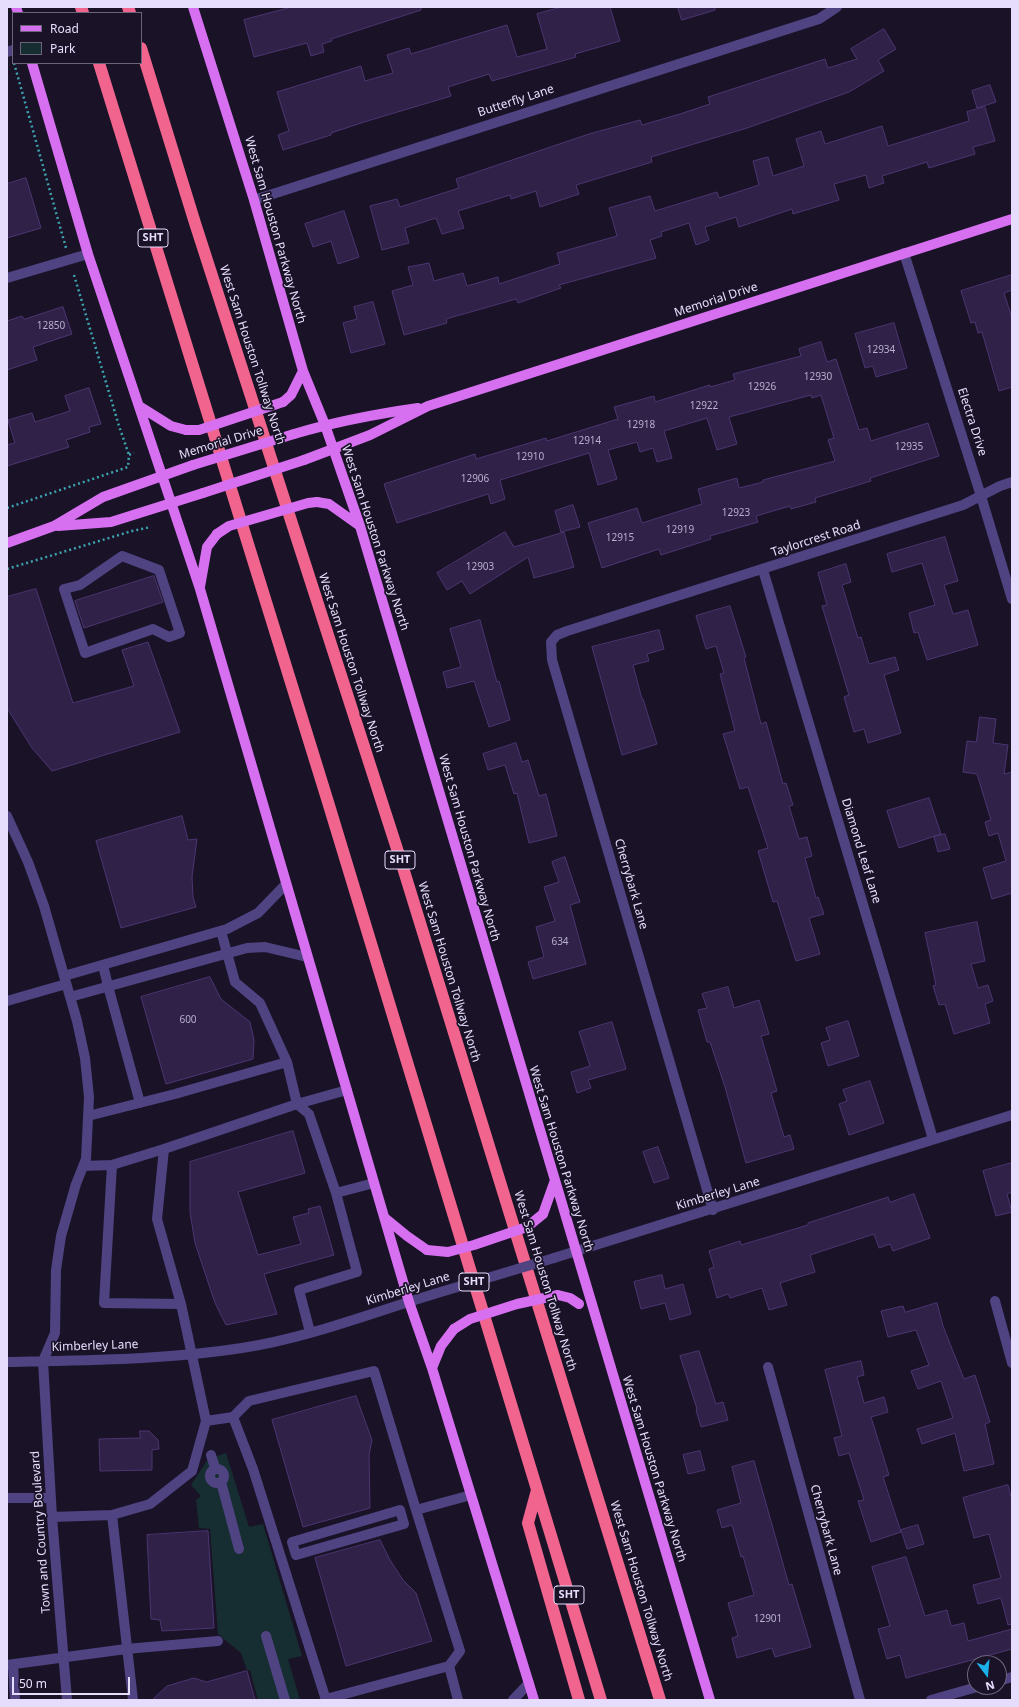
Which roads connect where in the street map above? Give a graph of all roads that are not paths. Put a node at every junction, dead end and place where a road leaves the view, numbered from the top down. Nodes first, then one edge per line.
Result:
1 (193, 7) edge
2 (838, 7) edge
3 (142, 51) edge
4 (32, 64) edge
5 (99, 64) edge
6 (254, 200) junction
7 (1012, 219) edge
8 (904, 253) junction
9 (88, 254) junction
10 (7, 278) edge
11 (303, 371) junction
12 (139, 406) junction
13 (428, 406) junction
14 (325, 425) junction
15 (333, 450) junction
16 (163, 475) junction
17 (1012, 482) edge
18 (981, 496) junction
19 (172, 503) junction
20 (54, 526) junction
21 (360, 526) junction
22 (7, 543) edge
23 (763, 570) junction
24 (200, 589) junction
25 (1012, 599) edge
26 (625, 613) joint
27 (180, 633) joint
28 (7, 816) edge
29 (286, 884) junction
30 (221, 931) junction
31 (227, 952) junction
32 (308, 957) junction
33 (103, 965) junction
34 (65, 980) junction
35 (108, 986) junction
36 (70, 997) junction
37 (7, 1001) edge
38 (287, 1062) junction
39 (347, 1090) junction
40 (140, 1103) junction
41 (297, 1104) junction
42 (1012, 1115) edge
43 (88, 1116) junction
44 (934, 1139) junction
45 (164, 1149) junction
46 (112, 1165) junction
47 (83, 1166) junction
48 (374, 1183) junction
49 (554, 1183) junction
50 (336, 1193) junction
51 (713, 1210) junction
52 (385, 1218) junction
53 (575, 1252) junction
54 (995, 1301) dead end
55 (409, 1302) junction
56 (181, 1304) junction
57 (597, 1324) junction
58 (310, 1332) junction
59 (192, 1353) junction
60 (43, 1361) junction
61 (7, 1362) edge
62 (1012, 1363) edge
63 (768, 1367) dead end
64 (432, 1368) junction
65 (233, 1417) junction
66 (206, 1421) junction
67 (211, 1455) dead end
68 (537, 1490) junction
69 (471, 1495) junction
70 (7, 1498) edge
71 (51, 1498) junction
72 (416, 1510) junction
73 (385, 1514) junction
74 (112, 1516) junction
75 (52, 1517) junction
76 (370, 1518) junction
77 (350, 1524) junction
78 (389, 1528) junction
79 (332, 1530) junction
80 (374, 1533) junction
81 (312, 1536) junction
82 (354, 1538) junction
83 (336, 1544) junction
84 (239, 1548) dead end
85 (316, 1549) junction
86 (266, 1636) dead end
87 (218, 1641) dead end
88 (126, 1649) junction
89 (63, 1658) junction
90 (10, 1665) edge
91 (449, 1666) junction
92 (528, 1683) junction
93 (967, 1690) edge
94 (15, 1700) edge
95 (67, 1700) edge
96 (134, 1700) edge
97 (285, 1700) edge
98 (326, 1700) edge
99 (458, 1700) edge
100 (513, 1700) edge
101 (534, 1700) edge
102 (579, 1700) edge
103 (601, 1700) edge
104 (661, 1700) edge
105 (710, 1700) edge
106 (860, 1700) edge
107 (931, 1700) edge

1 - 6 main road, West Sam Houston Parkway North
2 - 6 street, Butterfly Lane
3 - 104 highway, West Sam Houston Tollway North / SHT
4 - 9 main road
5 - 68 highway, SHT
6 - 11 main road, West Sam Houston Parkway North
7 - 8 main road, Memorial Drive
8 - 13 main road, Memorial Drive
8 - 18 street, Electra Drive
9 - 10 street
9 - 12 main road
11 - 12 main road, bridge
11 - 14 main road, West Sam Houston Parkway North
12 - 16 main road
13 - 14 main road, Memorial Drive
13 - 15 main road, Memorial Drive
14 - 15 main road, West Sam Houston Parkway North
14 - 16 main road, Memorial Drive, bridge
15 - 19 main road, Memorial Drive, bridge
15 - 21 main road, West Sam Houston Parkway North
16 - 19 main road
16 - 20 main road, Memorial Drive
17 - 18 street, Taylorcrest Road
18 - 23 street, Taylorcrest Road
18 - 25 street, Electra Drive
19 - 20 main road, Memorial Drive
19 - 24 main road
20 - 22 main road, Memorial Drive
21 - 24 main road, bridge
21 - 49 main road, West Sam Houston Parkway North
23 - 26 street, Taylorcrest Road
23 - 44 street, Diamond Leaf Lane
24 - 29 main road
26 - 51 street, Cherrybark Lane
27 - 27 street
28 - 34 street
29 - 30 street
29 - 32 main road
30 - 31 street
30 - 33 street
31 - 32 street
31 - 35 street
31 - 38 street
32 - 39 main road
33 - 34 street
33 - 35 street
34 - 36 street
34 - 37 street
35 - 36 street
35 - 40 street
36 - 43 street
38 - 40 street
38 - 41 street
39 - 41 street
39 - 48 main road
40 - 43 street
41 - 45 street
41 - 50 street
42 - 44 street, Kimberley Lane
43 - 47 street
44 - 51 street, Kimberley Lane
45 - 46 street
45 - 56 street
46 - 47 street
46 - 56 street
47 - 60 street
48 - 50 street
48 - 52 main road
49 - 52 main road, bridge
49 - 53 main road, West Sam Houston Parkway North
50 - 58 street
51 - 53 street, Kimberley Lane
52 - 55 main road
53 - 55 street, Kimberley Lane, bridge
53 - 57 main road, West Sam Houston Parkway North
54 - 62 street
55 - 58 street, Kimberley Lane
55 - 64 main road
56 - 59 street
57 - 64 main road, bridge
57 - 105 main road, West Sam Houston Parkway North
58 - 59 street, Kimberley Lane
59 - 60 street, Kimberley Lane
59 - 66 street
60 - 61 street, Kimberley Lane
60 - 71 street, Town and Country Boulevard
63 - 106 street, Cherrybark Lane
64 - 69 main road
65 - 66 street
65 - 72 street
65 - 98 street
66 - 74 street
67 - 84 street
68 - 102 highway
68 - 103 highway, SHT
69 - 72 street
69 - 92 main road
70 - 71 street
71 - 75 street, Town and Country Boulevard
72 - 91 street
73 - 76 street
73 - 78 street
73 - 78 street
74 - 75 street
74 - 88 street
75 - 89 street, Town and Country Boulevard
76 - 77 street
76 - 80 street
77 - 79 street
77 - 82 street
78 - 80 street
79 - 81 street
79 - 83 street
80 - 82 street
81 - 85 street
81 - 85 street
82 - 83 street
83 - 85 street
86 - 97 street
87 - 88 street
88 - 89 street
88 - 96 street
89 - 90 street
89 - 95 street, Town and Country Boulevard
90 - 94 street
91 - 98 street
91 - 99 street
92 - 100 street
92 - 101 main road
93 - 107 street

